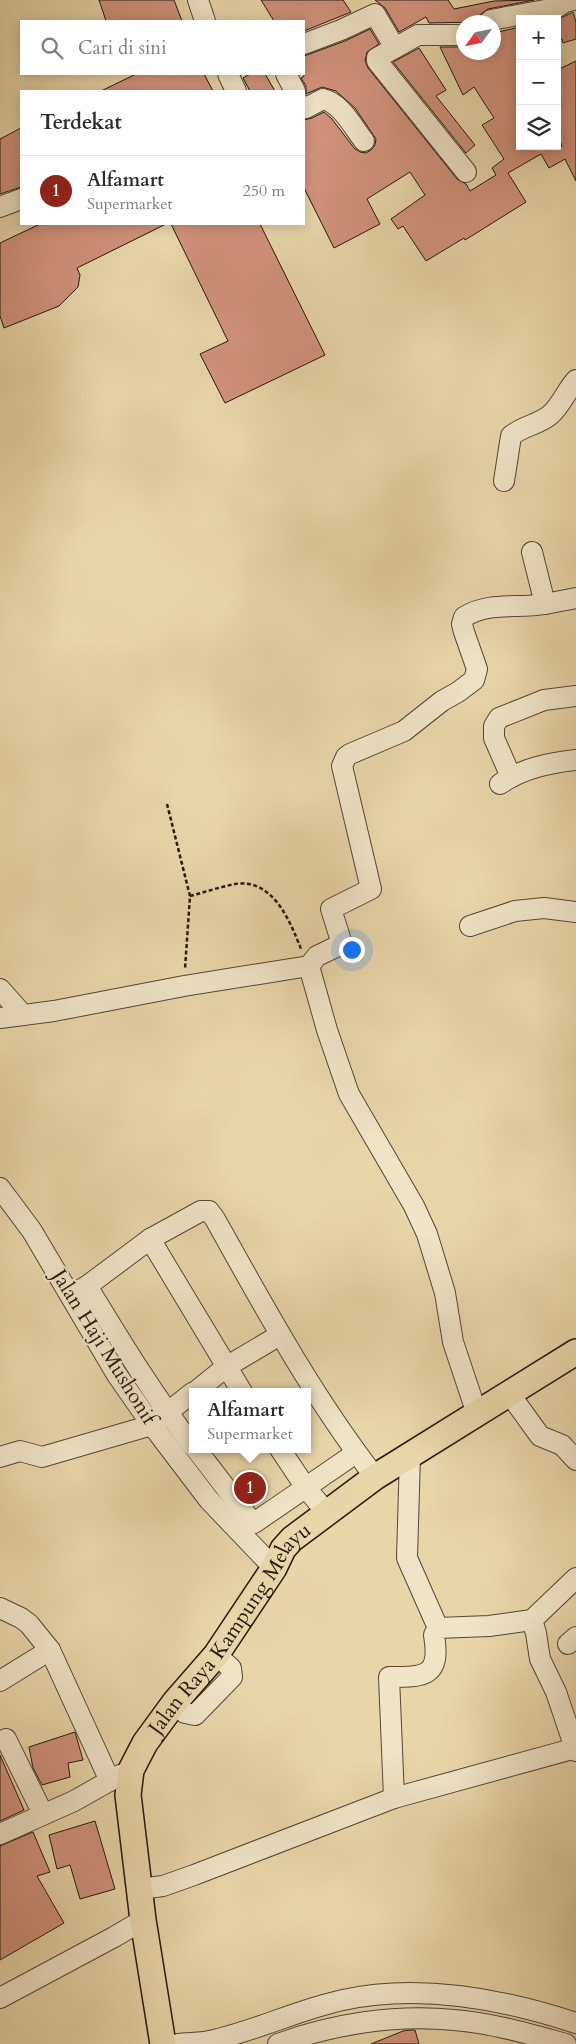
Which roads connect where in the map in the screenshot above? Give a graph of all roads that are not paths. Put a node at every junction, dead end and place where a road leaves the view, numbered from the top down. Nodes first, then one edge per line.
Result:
1 (198, 0) edge
2 (573, 0) edge
3 (501, 18) edge
4 (205, 20) edge
5 (456, 35) edge
6 (305, 44) edge
7 (395, 48) junction
8 (228, 75) edge
9 (287, 75) edge
10 (236, 90) edge
11 (294, 90) edge
12 (305, 107) edge
13 (364, 141) dead end
14 (466, 172) dead end
15 (20, 199) edge
16 (0, 207) edge
17 (576, 380) edge
18 (504, 481) dead end
19 (532, 552) dead end
20 (576, 598) edge
21 (545, 604) junction
22 (576, 696) edge
23 (576, 760) edge
24 (576, 912) edge
25 (470, 926) dead end
26 (309, 966) junction
27 (0, 989) edge
28 (23, 1015) junction
29 (0, 1018) edge
30 (0, 1188) edge
31 (150, 1239) junction
32 (79, 1291) junction
33 (280, 1335) junction
34 (576, 1352) edge
35 (226, 1367) junction
36 (200, 1388) edge
37 (239, 1388) edge
38 (510, 1393) junction
39 (189, 1397) edge
40 (477, 1414) junction
41 (160, 1419) junction
42 (189, 1443) edge
43 (199, 1453) edge
44 (283, 1453) edge
45 (356, 1453) junction
46 (410, 1455) junction
47 (0, 1457) edge
48 (576, 1460) edge
49 (375, 1477) junction
50 (306, 1488) junction
51 (327, 1513) junction
52 (274, 1568) junction
53 (576, 1578) edge
54 (0, 1608) edge
55 (532, 1620) junction
56 (438, 1628) junction
57 (50, 1650) junction
58 (0, 1680) edge
59 (6, 1739) dead end
60 (576, 1749) edge
61 (120, 1775) junction
62 (394, 1798) junction
63 (43, 1814) junction
64 (0, 1834) edge
65 (140, 1890) junction
66 (143, 1920) junction
67 (0, 1998) edge
68 (576, 2023) edge
69 (524, 2038) edge
70 (163, 2044) edge
71 (178, 2044) edge
72 (278, 2044) edge
73 (566, 2044) edge

1 - 4 street
2 - 3 street
5 - 7 street
6 - 7 street
7 - 14 street
8 - 10 street
9 - 11 street
12 - 13 street
15 - 16 street
17 - 18 street
19 - 21 street
20 - 21 street
21 - 26 street
22 - 23 street
24 - 25 street
26 - 28 street
26 - 40 street
27 - 28 street
28 - 29 street
30 - 32 street, Jalan Haji Mushonif
31 - 32 street
31 - 33 street
31 - 35 street
32 - 41 street, Jalan Haji Mushonif
33 - 35 street
33 - 45 street
34 - 38 main road, Jalan Raya Kampung Melayu
35 - 36 street
35 - 37 street
38 - 40 main road, Jalan Raya Kampung Melayu
38 - 48 street
39 - 41 street
40 - 46 main road, Jalan Raya Kampung Melayu
41 - 42 street
41 - 47 street
41 - 52 street, Jalan Haji Mushonif
43 - 50 street
44 - 50 street
45 - 49 street
45 - 50 street
46 - 49 main road, Jalan Raya Kampung Melayu
46 - 56 street
49 - 51 main road, Jalan Raya Kampung Melayu
50 - 51 street
51 - 52 main road, Jalan Raya Kampung Melayu
52 - 61 main road, Jalan Raya Kampung Melayu
53 - 55 street
54 - 57 street
55 - 56 street
55 - 60 street
56 - 62 street
57 - 58 street
57 - 61 street
59 - 63 street
60 - 62 street
61 - 63 street
61 - 65 main road, Jalan Raya Kampung Melayu
62 - 65 street
63 - 64 street
65 - 66 main road, Jalan Raya Kampung Melayu
66 - 67 street
66 - 70 main road, Jalan Raya Kampung Melayu
68 - 71 street
69 - 72 street
69 - 73 street

